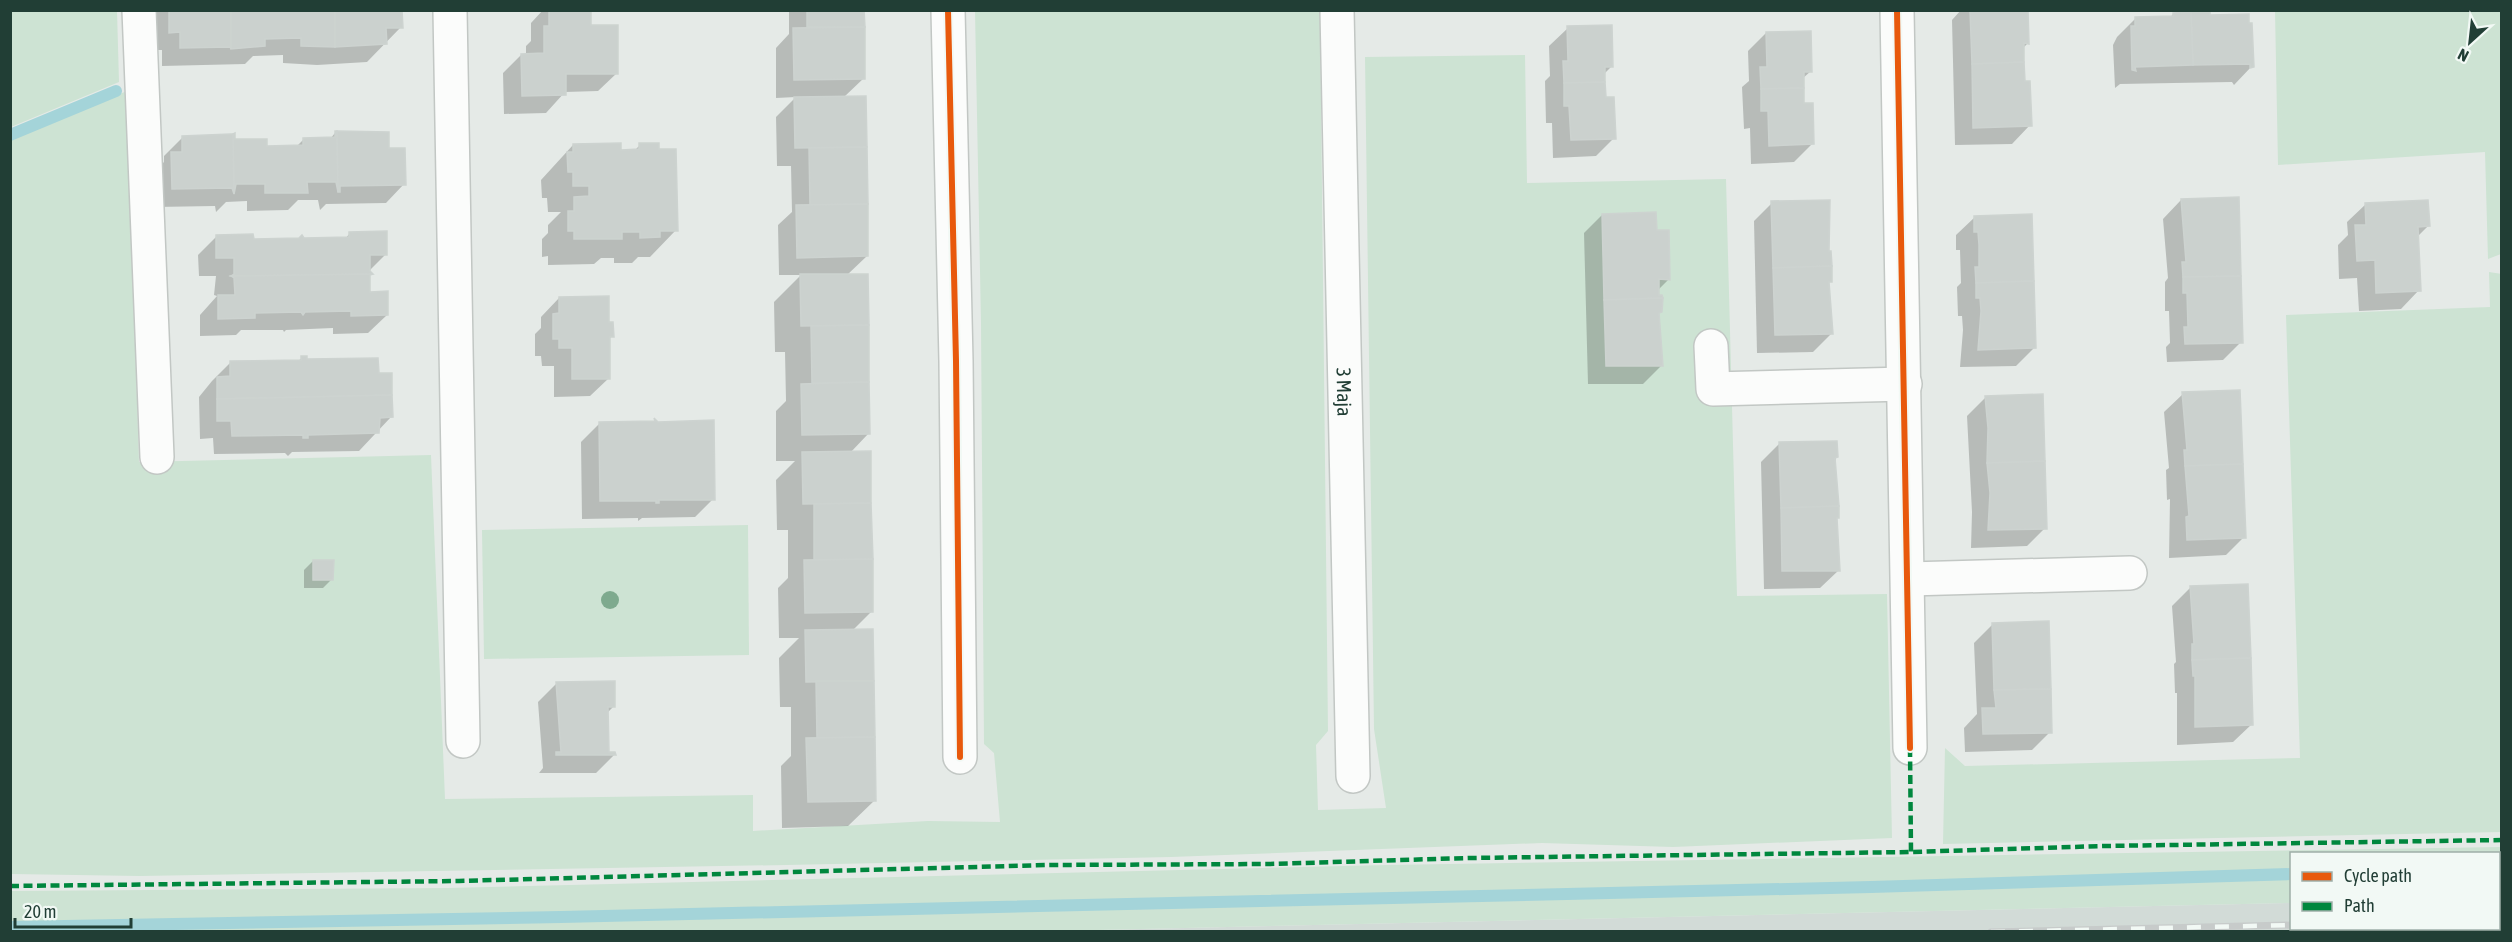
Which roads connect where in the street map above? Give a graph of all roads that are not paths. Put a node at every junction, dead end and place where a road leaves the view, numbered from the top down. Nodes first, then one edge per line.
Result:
1 (139, 10) edge
2 (450, 10) edge
3 (948, 10) edge
4 (1337, 10) edge
5 (1897, 10) edge
6 (1711, 346) dead end
7 (1905, 384) junction
8 (157, 457) dead end
9 (2130, 573) dead end
10 (1909, 579) junction
11 (463, 741) dead end
12 (1910, 748) dead end
13 (960, 758) dead end
14 (1353, 776) dead end

1 - 8 street
2 - 11 street
3 - 13 street
4 - 14 street, 3 Maja
5 - 7 street
6 - 7 street
7 - 10 street
9 - 10 street
10 - 12 street

